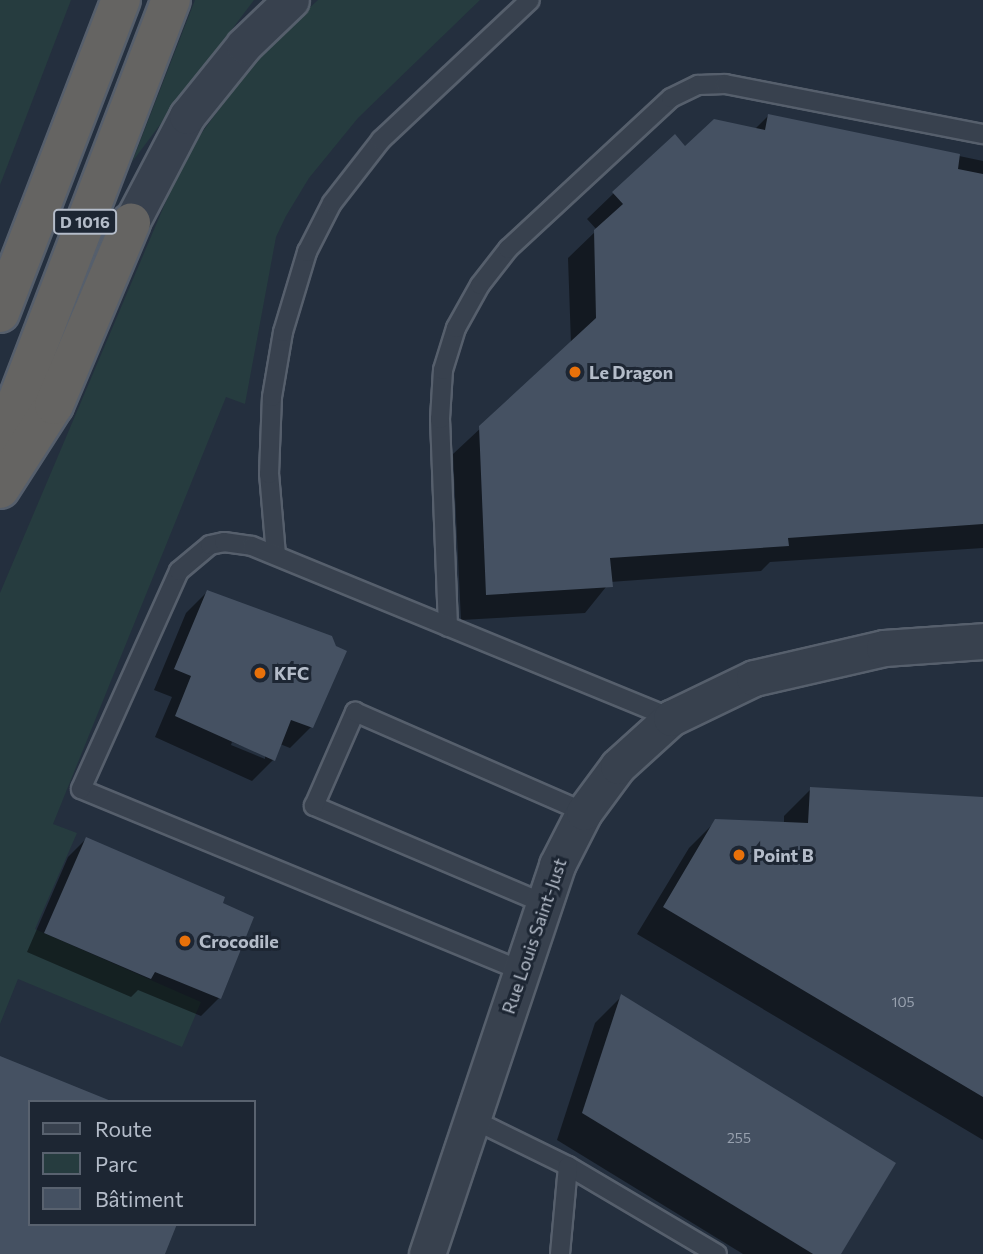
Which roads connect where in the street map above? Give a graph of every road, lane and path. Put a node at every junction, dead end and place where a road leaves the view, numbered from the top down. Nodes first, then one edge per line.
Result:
1 (121, 0) edge
2 (171, 0) edge
3 (291, 0) edge
4 (530, 0) edge
5 (983, 134) edge
6 (131, 223) joint
7 (0, 313) edge
8 (0, 445) edge
9 (0, 489) edge
10 (276, 555) junction
11 (448, 626) junction
12 (983, 641) edge
13 (671, 718) junction
14 (584, 812) junction
15 (543, 903) junction
16 (522, 971) junction
17 (472, 1119) junction
18 (568, 1166) junction
19 (428, 1254) edge
20 (560, 1254) edge
21 (717, 1254) edge

1 - 7 highway, D 1016
2 - 8 highway, D 1016
3 - 6 street
4 - 10 lane
5 - 11 lane
6 - 9 highway
10 - 11 lane
10 - 16 lane
11 - 13 lane
12 - 13 street, Rue Louis Saint-Just
13 - 14 street, Rue Louis Saint-Just
14 - 15 street, Rue Louis Saint-Just
14 - 15 lane
15 - 16 street, Rue Louis Saint-Just
16 - 17 street, Rue Louis Saint-Just
17 - 18 lane
17 - 19 street, Rue Louis Saint-Just
18 - 20 lane
18 - 21 lane

